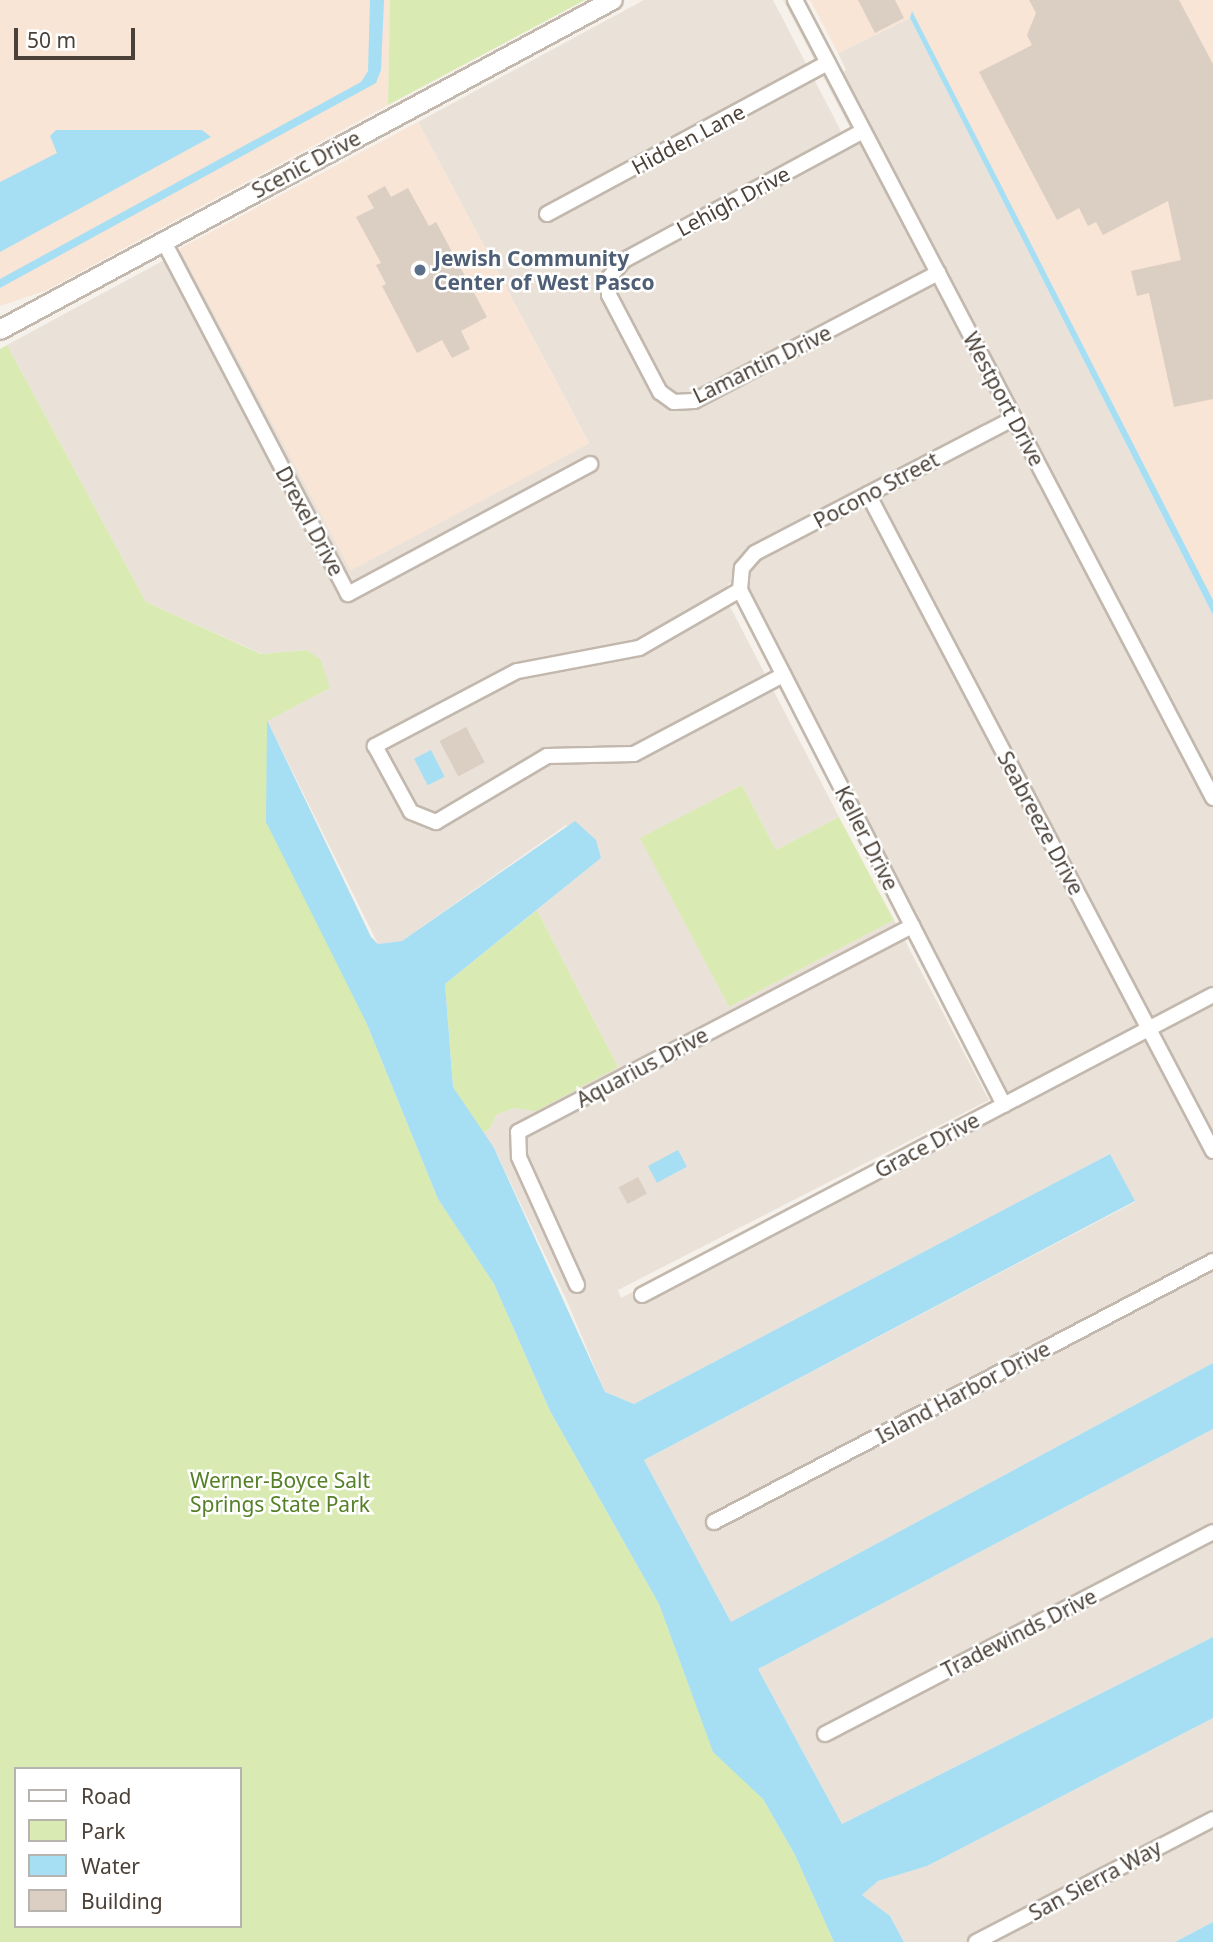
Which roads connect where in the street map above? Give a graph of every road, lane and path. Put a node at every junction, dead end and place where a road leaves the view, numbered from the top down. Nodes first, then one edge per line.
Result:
1 (613, 0) edge
2 (795, 0) edge
3 (828, 63) junction
4 (863, 131) junction
5 (547, 214) dead end
6 (164, 242) junction
7 (938, 273) junction
8 (609, 278) joint
9 (0, 330) edge
10 (1014, 418) junction
11 (590, 464) dead end
12 (868, 494) junction
13 (740, 590) junction
14 (783, 675) junction
15 (1213, 798) edge
16 (912, 926) junction
17 (1213, 995) edge
18 (1149, 1029) junction
19 (1004, 1105) junction
20 (1213, 1151) edge
21 (1213, 1261) edge
22 (577, 1285) dead end
23 (642, 1295) dead end
24 (714, 1522) dead end
25 (1213, 1532) edge
26 (825, 1734) dead end
27 (1213, 1819) edge
28 (976, 1942) edge

1 - 6 street, Scenic Drive
2 - 3 street, Westport Drive
3 - 4 street, Westport Drive
3 - 5 street, Hidden Lane
4 - 7 street, Westport Drive
4 - 8 street, Lehigh Drive
6 - 9 street, Scenic Drive
6 - 11 street, Drexel Drive
7 - 8 street, Lamantin Drive
7 - 10 street, Westport Drive
10 - 12 street, Pocono Street
10 - 15 street, Westport Drive
12 - 13 street, Pocono Street
12 - 18 street, Seabreeze Drive
13 - 14 street, Keller Drive
13 - 14 street
14 - 16 street, Keller Drive
16 - 19 street, Keller Drive
16 - 22 street, Aquarius Drive
17 - 18 street, Grace Drive
18 - 19 street, Grace Drive
18 - 20 street, Seabreeze Drive
19 - 23 street, Grace Drive
21 - 24 street, Island Harbor Drive
25 - 26 street, Tradewinds Drive
27 - 28 street, San Sierra Way

